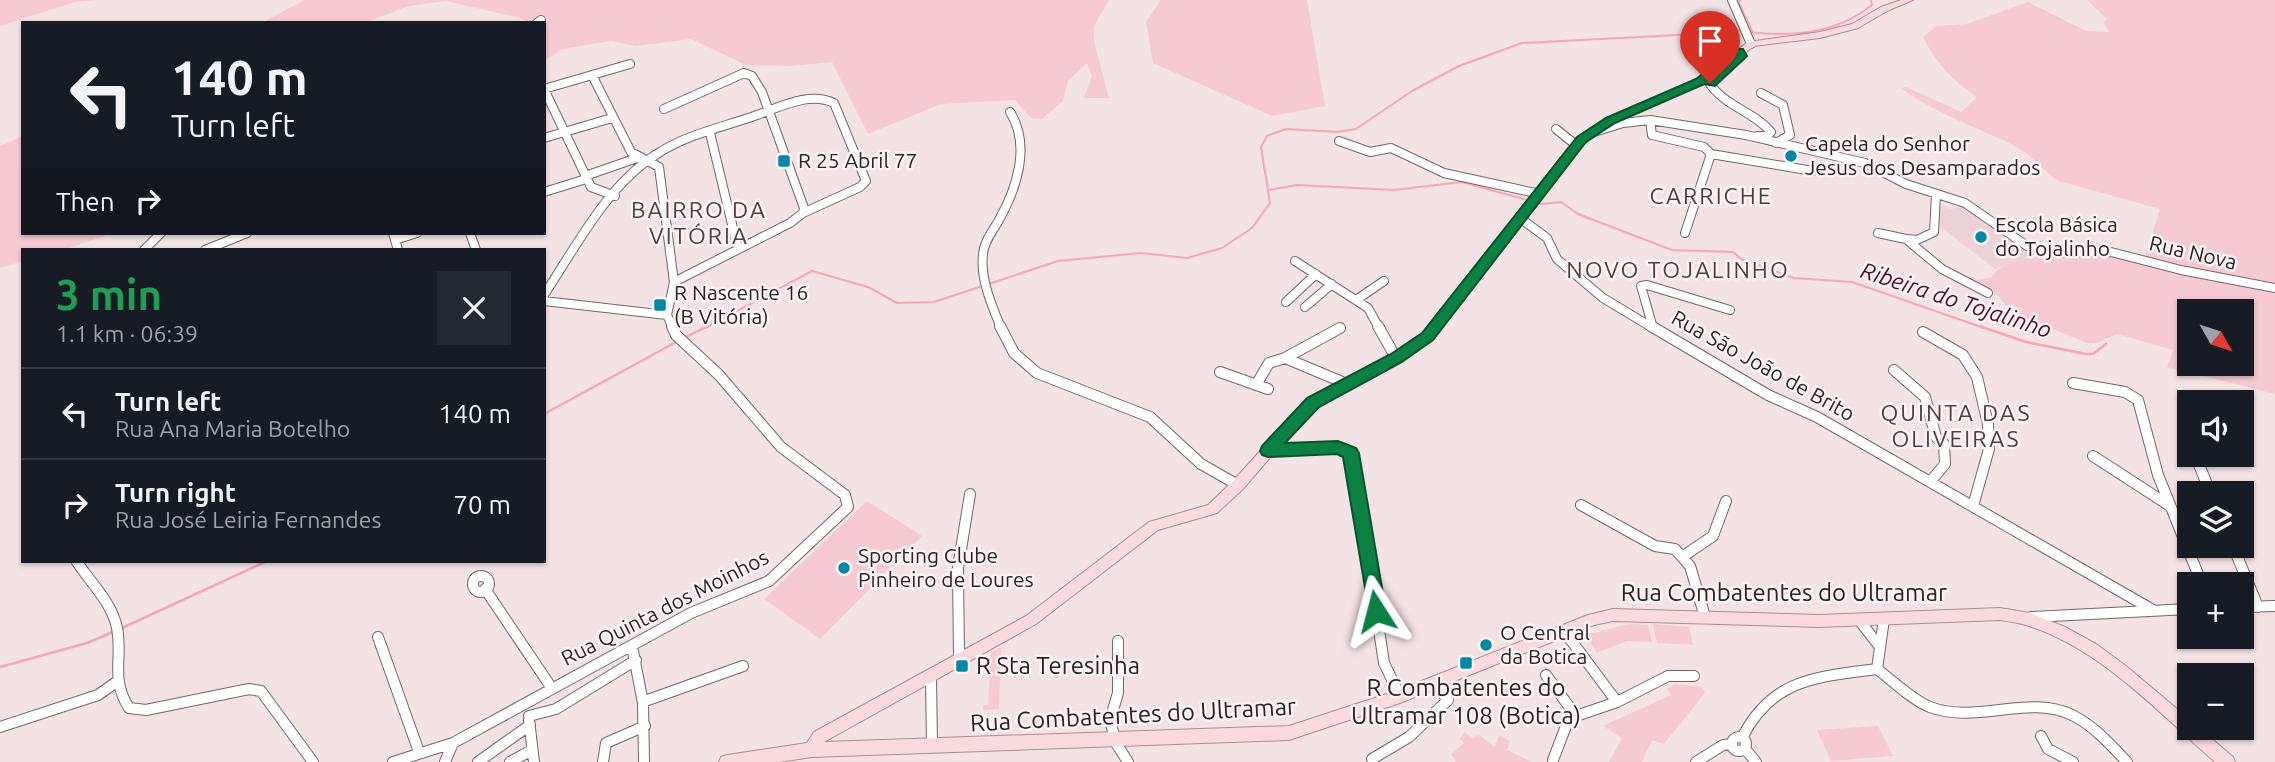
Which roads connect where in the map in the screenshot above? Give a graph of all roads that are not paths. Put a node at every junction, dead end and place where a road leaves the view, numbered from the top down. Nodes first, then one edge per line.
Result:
1 (1732, 0) edge
2 (1909, 0) edge
3 (1749, 41) junction
4 (1739, 52) junction
5 (630, 64) dead end
6 (592, 75) junction
7 (546, 88) edge
8 (546, 93) edge
9 (1760, 93) dead end
10 (664, 109) dead end
11 (769, 111) junction
12 (1010, 112) dead end
13 (612, 118) junction
14 (1650, 120) junction
15 (1556, 129) dead end
16 (1713, 131) junction
17 (565, 132) junction
18 (710, 132) junction
19 (1591, 133) junction
20 (1746, 135) junction
21 (546, 137) edge
22 (1339, 141) dead end
23 (1776, 144) junction
24 (1576, 145) junction
25 (1708, 151) junction
26 (644, 159) junction
27 (1813, 171) dead end
28 (585, 178) junction
29 (546, 191) edge
30 (1936, 194) junction
31 (615, 196) junction
32 (1536, 199) junction
33 (803, 214) junction
34 (1520, 218) junction
35 (1685, 233) dead end
36 (1878, 233) dead end
37 (159, 235) edge
38 (242, 235) edge
39 (1906, 239) junction
40 (146, 248) edge
41 (210, 248) edge
42 (738, 249) junction
43 (1295, 261) dead end
44 (1316, 274) junction
45 (1384, 281) dead end
46 (674, 282) junction
47 (1332, 284) junction
48 (2275, 288) edge
49 (546, 292) edge
50 (1988, 293) dead end
51 (1356, 300) junction
52 (546, 301) edge
53 (1286, 302) dead end
54 (1305, 307) dead end
55 (1730, 310) dead end
56 (667, 316) junction
57 (1340, 328) dead end
58 (1653, 328) junction
59 (1923, 332) dead end
60 (1285, 358) junction
61 (1396, 358) junction
62 (1894, 370) dead end
63 (1220, 372) dead end
64 (2073, 383) dead end
65 (1347, 384) junction
66 (1256, 385) junction
67 (1268, 389) dead end
68 (1268, 451) junction
69 (2093, 456) dead end
70 (1930, 482) junction
71 (1238, 485) junction
72 (970, 494) dead end
73 (1726, 501) dead end
74 (1581, 505) dead end
75 (1973, 506) junction
76 (2171, 507) junction
77 (1682, 557) junction
78 (2238, 558) edge
79 (78, 563) edge
80 (2197, 572) edge
81 (485, 589) dead end
82 (2275, 606) edge
83 (2254, 607) edge
84 (2258, 607) junction
85 (2177, 609) edge
86 (2153, 610) junction
87 (1705, 617) junction
88 (2031, 617) junction
89 (1884, 619) junction
90 (1859, 620) junction
91 (1563, 631) junction
92 (378, 637) dead end
93 (1118, 641) dead end
94 (632, 646) junction
95 (1880, 647) junction
96 (636, 660) junction
97 (960, 660) junction
98 (743, 666) dead end
99 (1877, 670) junction
100 (1546, 675) dead end
101 (1694, 676) dead end
102 (931, 677) junction
103 (115, 683) junction
104 (1434, 683) junction
105 (551, 687) junction
106 (1400, 696) junction
107 (645, 701) junction
108 (528, 702) junction
109 (1617, 702) junction
110 (1576, 716) junction
111 (529, 721) junction
112 (645, 726) junction
113 (0, 727) edge
114 (2041, 736) dead end
115 (1115, 741) junction
116 (453, 743) junction
117 (1740, 744) junction
118 (932, 746) junction
119 (419, 752) junction
120 (803, 754) edge
121 (533, 756) edge
122 (1390, 757) edge
123 (1372, 759) dead end
124 (1553, 760) edge
125 (313, 762) edge
126 (393, 762) edge
127 (445, 762) edge
128 (478, 762) edge
129 (510, 762) edge
130 (603, 762) edge
131 (644, 762) edge
132 (727, 762) edge
133 (1128, 762) edge
134 (1696, 762) edge
135 (1756, 762) edge
136 (2073, 762) edge
137 (2127, 762) edge
138 (2227, 762) edge

1 - 3 street
2 - 3 main road
3 - 4 main road
4 - 19 main road
4 - 20 street
5 - 6 street
6 - 7 street
6 - 13 street
8 - 17 street
9 - 23 street
10 - 11 street
11 - 18 street
11 - 33 street
11 - 33 street
12 - 71 street
13 - 17 street
13 - 26 street
14 - 16 street
14 - 19 street
14 - 25 street
15 - 24 street
16 - 20 street
16 - 25 street
17 - 21 street
17 - 28 street
18 - 26 street
18 - 42 street
19 - 24 main road
20 - 23 street, Rua Nova
22 - 32 street
23 - 30 street, Rua Nova
24 - 32 main road
25 - 27 street
25 - 35 street
26 - 28 street
26 - 31 street
26 - 46 street
28 - 29 street
28 - 31 street
30 - 39 street
30 - 48 street, Rua Nova
31 - 49 street
32 - 34 main road
33 - 42 street
34 - 58 street, Rua São João de Brito
34 - 61 main road
36 - 39 street
37 - 40 street
38 - 41 street
39 - 50 street
42 - 46 street
43 - 44 street
44 - 47 street
44 - 53 street
45 - 51 street
46 - 56 street
47 - 51 street
47 - 54 street
51 - 61 street
52 - 56 street
55 - 58 street
56 - 94 street, Rua Quinta dos Moinhos
57 - 60 street
58 - 70 street, Rua São João de Brito
59 - 75 street
60 - 65 street
60 - 66 street
61 - 65 main road
62 - 70 street
63 - 66 street
64 - 76 street
65 - 68 main road
66 - 67 street
68 - 71 main road
68 - 106 street
69 - 76 street
70 - 75 street, Rua São João de Brito
71 - 97 main road
72 - 97 street
73 - 77 street
74 - 77 street
75 - 86 street, Rua São João de Brito
76 - 80 street
77 - 87 street
78 - 84 street
79 - 103 street
81 - 105 street
82 - 84 street
83 - 84 street
85 - 86 street
86 - 88 street
87 - 90 main road, Rua Combatentes do Ultramar
87 - 91 main road, Rua Combatentes do Ultramar
88 - 89 main road, Rua Combatentes do Ultramar
88 - 138 main road, Rua Combatentes do Ultramar
89 - 90 main road, Rua Combatentes do Ultramar
89 - 95 street
90 - 95 street
91 - 104 main road, Rua Combatentes do Ultramar
91 - 109 street
92 - 119 street
93 - 115 street
94 - 96 street
94 - 105 street, Rua Quinta dos Moinhos
95 - 99 street
96 - 107 street
96 - 111 street
97 - 102 main road
98 - 107 street
99 - 117 street
99 - 137 street
100 - 110 street
101 - 109 street
102 - 118 street
102 - 120 main road
103 - 113 street
103 - 125 street
104 - 106 main road, Rua Combatentes do Ultramar
104 - 122 street
105 - 108 street, Rua Quinta dos Moinhos
106 - 115 main road, Rua Combatentes do Ultramar
107 - 112 street
108 - 111 street
108 - 116 street, Rua Quinta dos Moinhos
109 - 110 street
110 - 124 street
111 - 121 street
111 - 128 street
112 - 130 street
112 - 131 street
114 - 136 street
115 - 118 main road, Rua Combatentes do Ultramar
115 - 133 street
116 - 119 street, Rua Quinta dos Moinhos
116 - 127 street
117 - 134 street
117 - 135 street
118 - 120 main road, Rua Combatentes do Ultramar
119 - 126 street, Rua Quinta dos Moinhos
120 - 132 main road, Rua Combatentes do Ultramar
121 - 129 street
122 - 123 street

